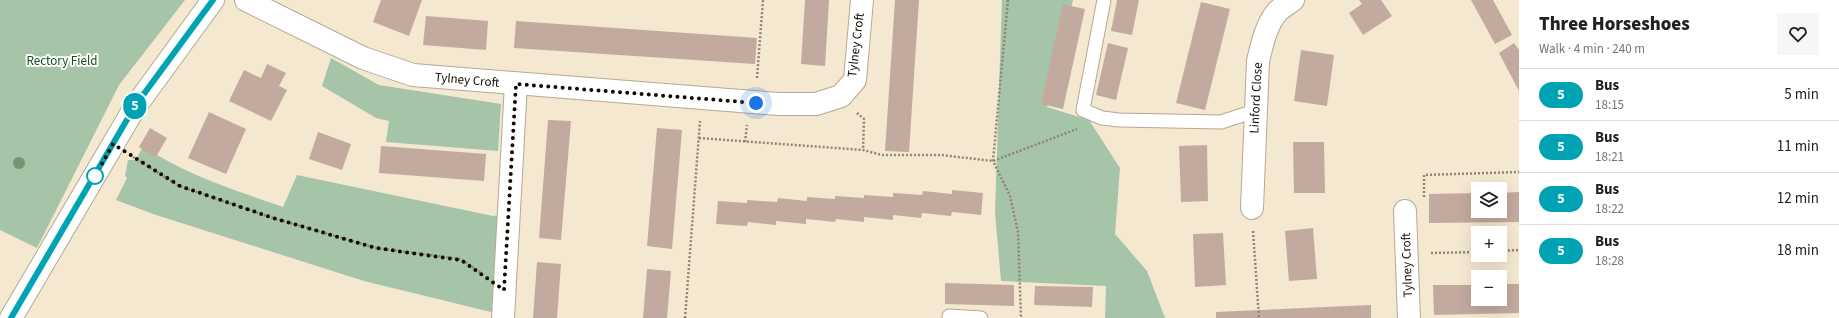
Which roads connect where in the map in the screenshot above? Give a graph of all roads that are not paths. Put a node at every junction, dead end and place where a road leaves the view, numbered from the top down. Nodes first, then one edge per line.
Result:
1 (213, 0) edge
2 (246, 0) edge
3 (862, 0) edge
4 (1104, 0) edge
5 (1293, 0) edge
6 (516, 84) junction
7 (1255, 112) junction
8 (1252, 208) road end
9 (1405, 211) road end
10 (949, 316) dead end
11 (11, 318) edge
12 (503, 318) edge
13 (981, 318) edge
14 (1409, 318) edge

1 - 11 street
2 - 6 street, Tylney Croft
3 - 6 street, Tylney Croft
4 - 7 lane
5 - 7 street, Linford Close
6 - 12 street
7 - 8 street, Linford Close
9 - 14 street, Tylney Croft
10 - 13 lane

